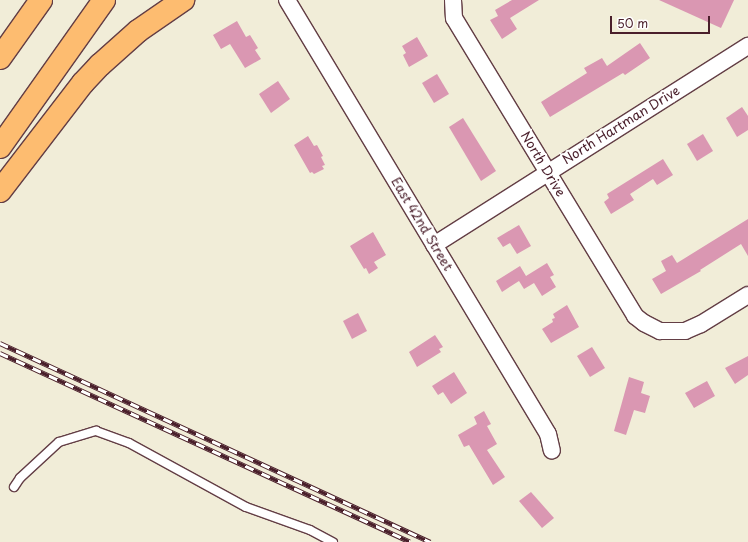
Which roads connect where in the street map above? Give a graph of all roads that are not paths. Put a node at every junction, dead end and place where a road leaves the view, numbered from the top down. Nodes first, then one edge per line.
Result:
1 (41, 0) edge
2 (104, 0) edge
3 (183, 0) edge
4 (287, 0) edge
5 (453, 0) edge
6 (748, 46) edge
7 (0, 58) edge
8 (0, 147) edge
9 (548, 172) junction
10 (0, 191) edge
11 (434, 244) junction
12 (748, 295) edge
13 (552, 451) dead end
14 (14, 487) dead end
15 (332, 542) edge

1 - 7 highway
2 - 8 highway
3 - 10 highway
4 - 11 street, East 42nd Street
5 - 9 street, North Drive
6 - 9 street, North Hartman Drive
9 - 11 street, North Hartman Drive
9 - 12 street, North Drive
11 - 13 street, East 42nd Street
14 - 15 lane

